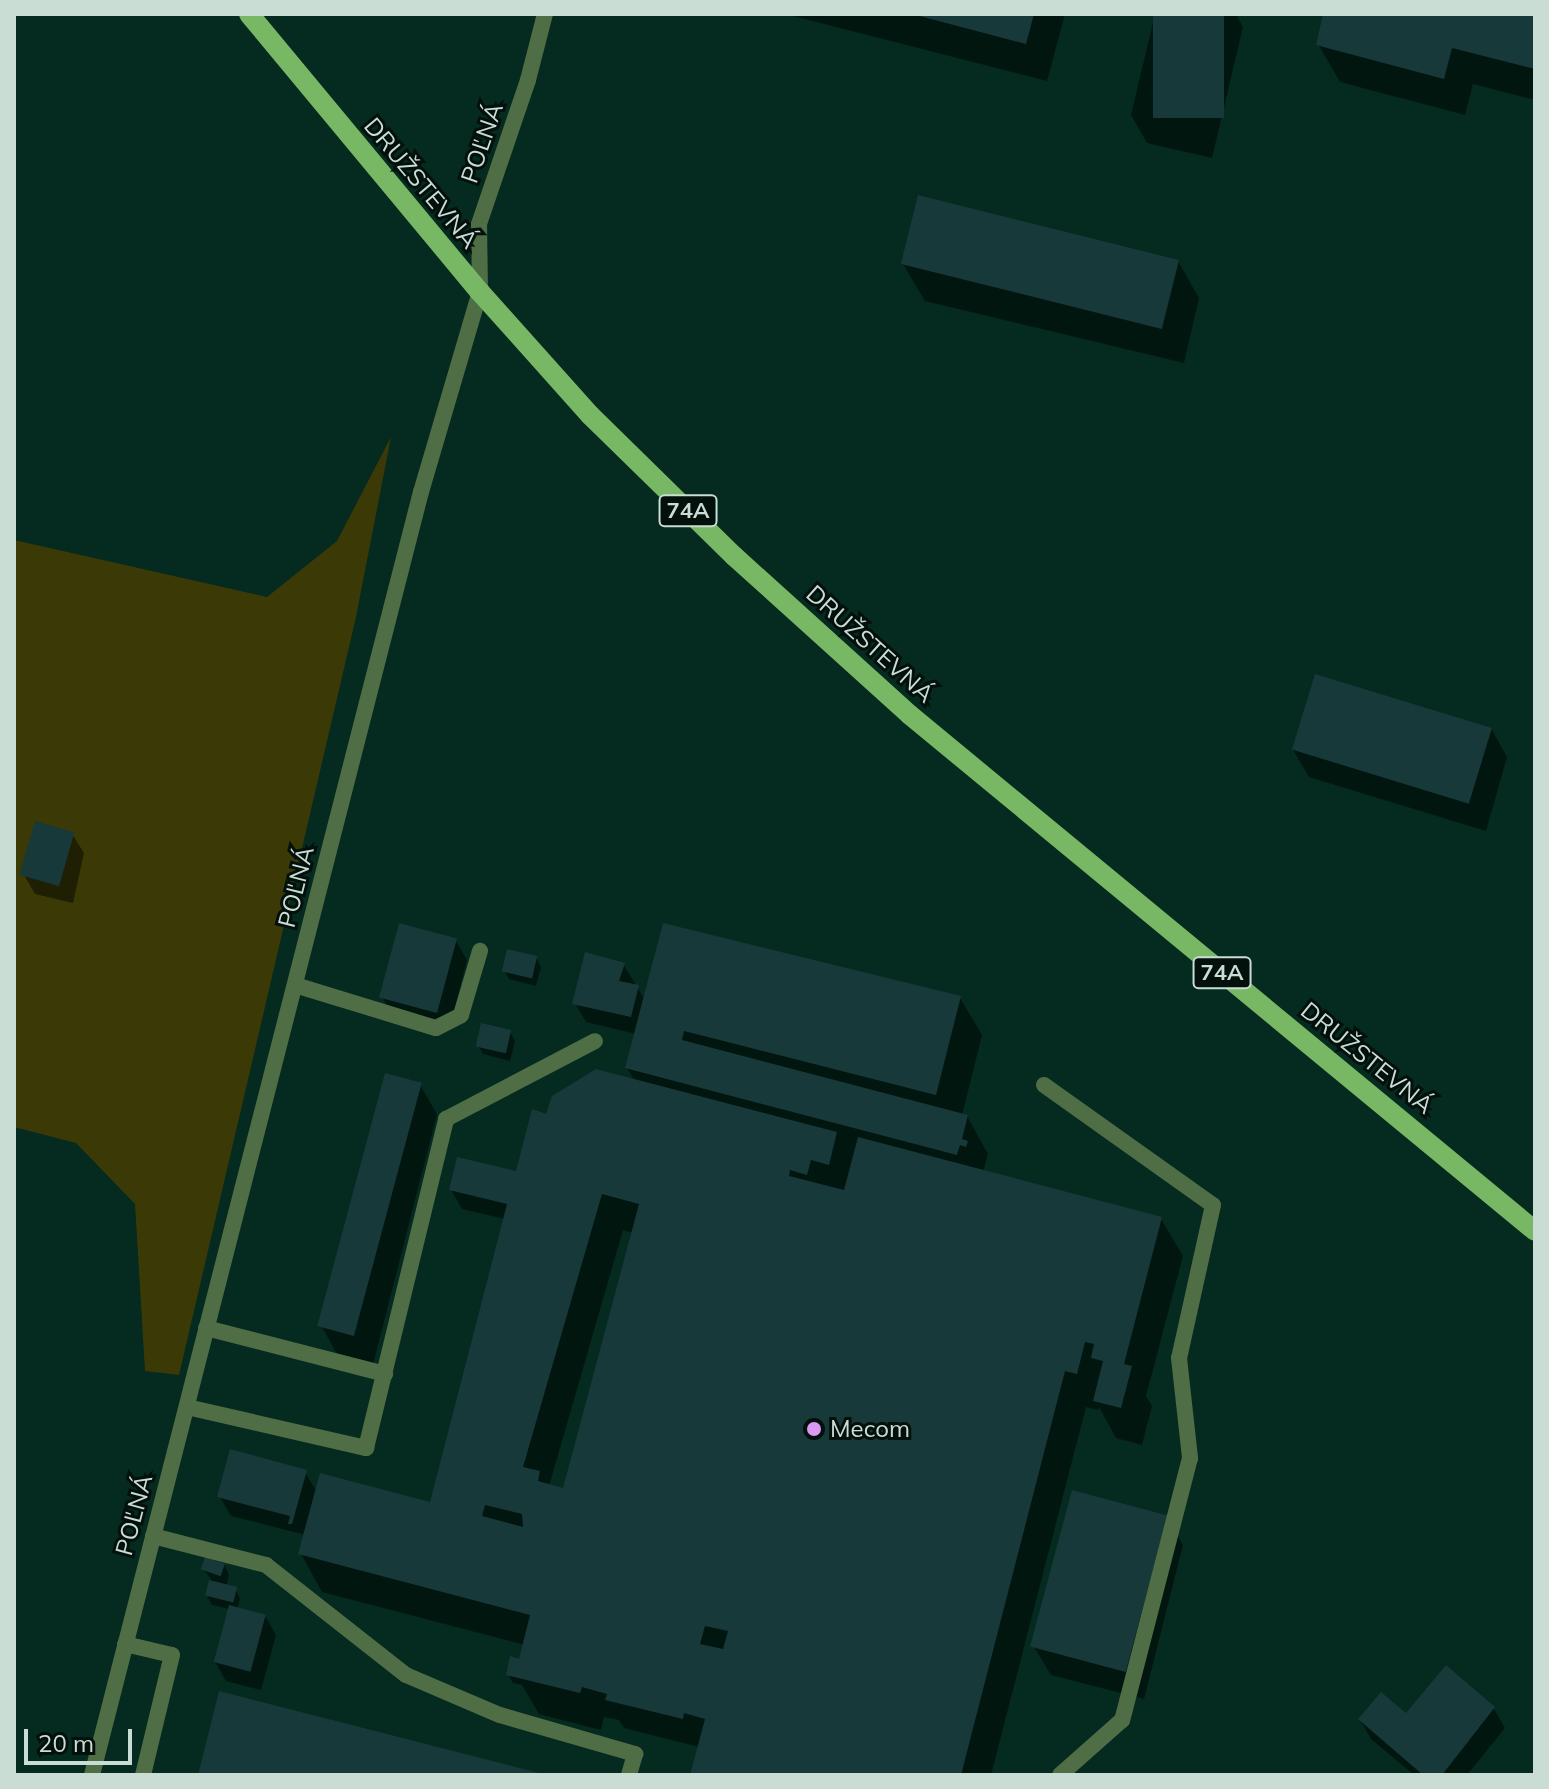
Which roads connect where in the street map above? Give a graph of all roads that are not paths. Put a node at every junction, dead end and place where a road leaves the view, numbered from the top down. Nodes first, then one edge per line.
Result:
1 (249, 14) edge
2 (545, 14) edge
3 (480, 292) junction
4 (480, 951) dead end
5 (295, 985) junction
6 (595, 1041) dead end
7 (1044, 1085) dead end
8 (1535, 1231) edge
9 (206, 1328) junction
10 (385, 1374) junction
11 (187, 1407) junction
12 (153, 1536) junction
13 (125, 1644) junction
14 (92, 1775) edge
15 (143, 1775) edge
16 (629, 1775) edge
17 (1060, 1775) edge

1 - 3 main road, DRUŽSTEVNÁ / 74A
2 - 3 street, POĽNÁ
3 - 5 street, POĽNÁ
3 - 8 main road, DRUŽSTEVNÁ / 74A
4 - 5 street
5 - 9 street, POĽNÁ
6 - 10 street
7 - 17 street
9 - 10 street
9 - 11 street, POĽNÁ
10 - 11 street
11 - 12 street, POĽNÁ
12 - 13 street, POĽNÁ
12 - 16 street
13 - 14 street, POĽNÁ
13 - 15 street

